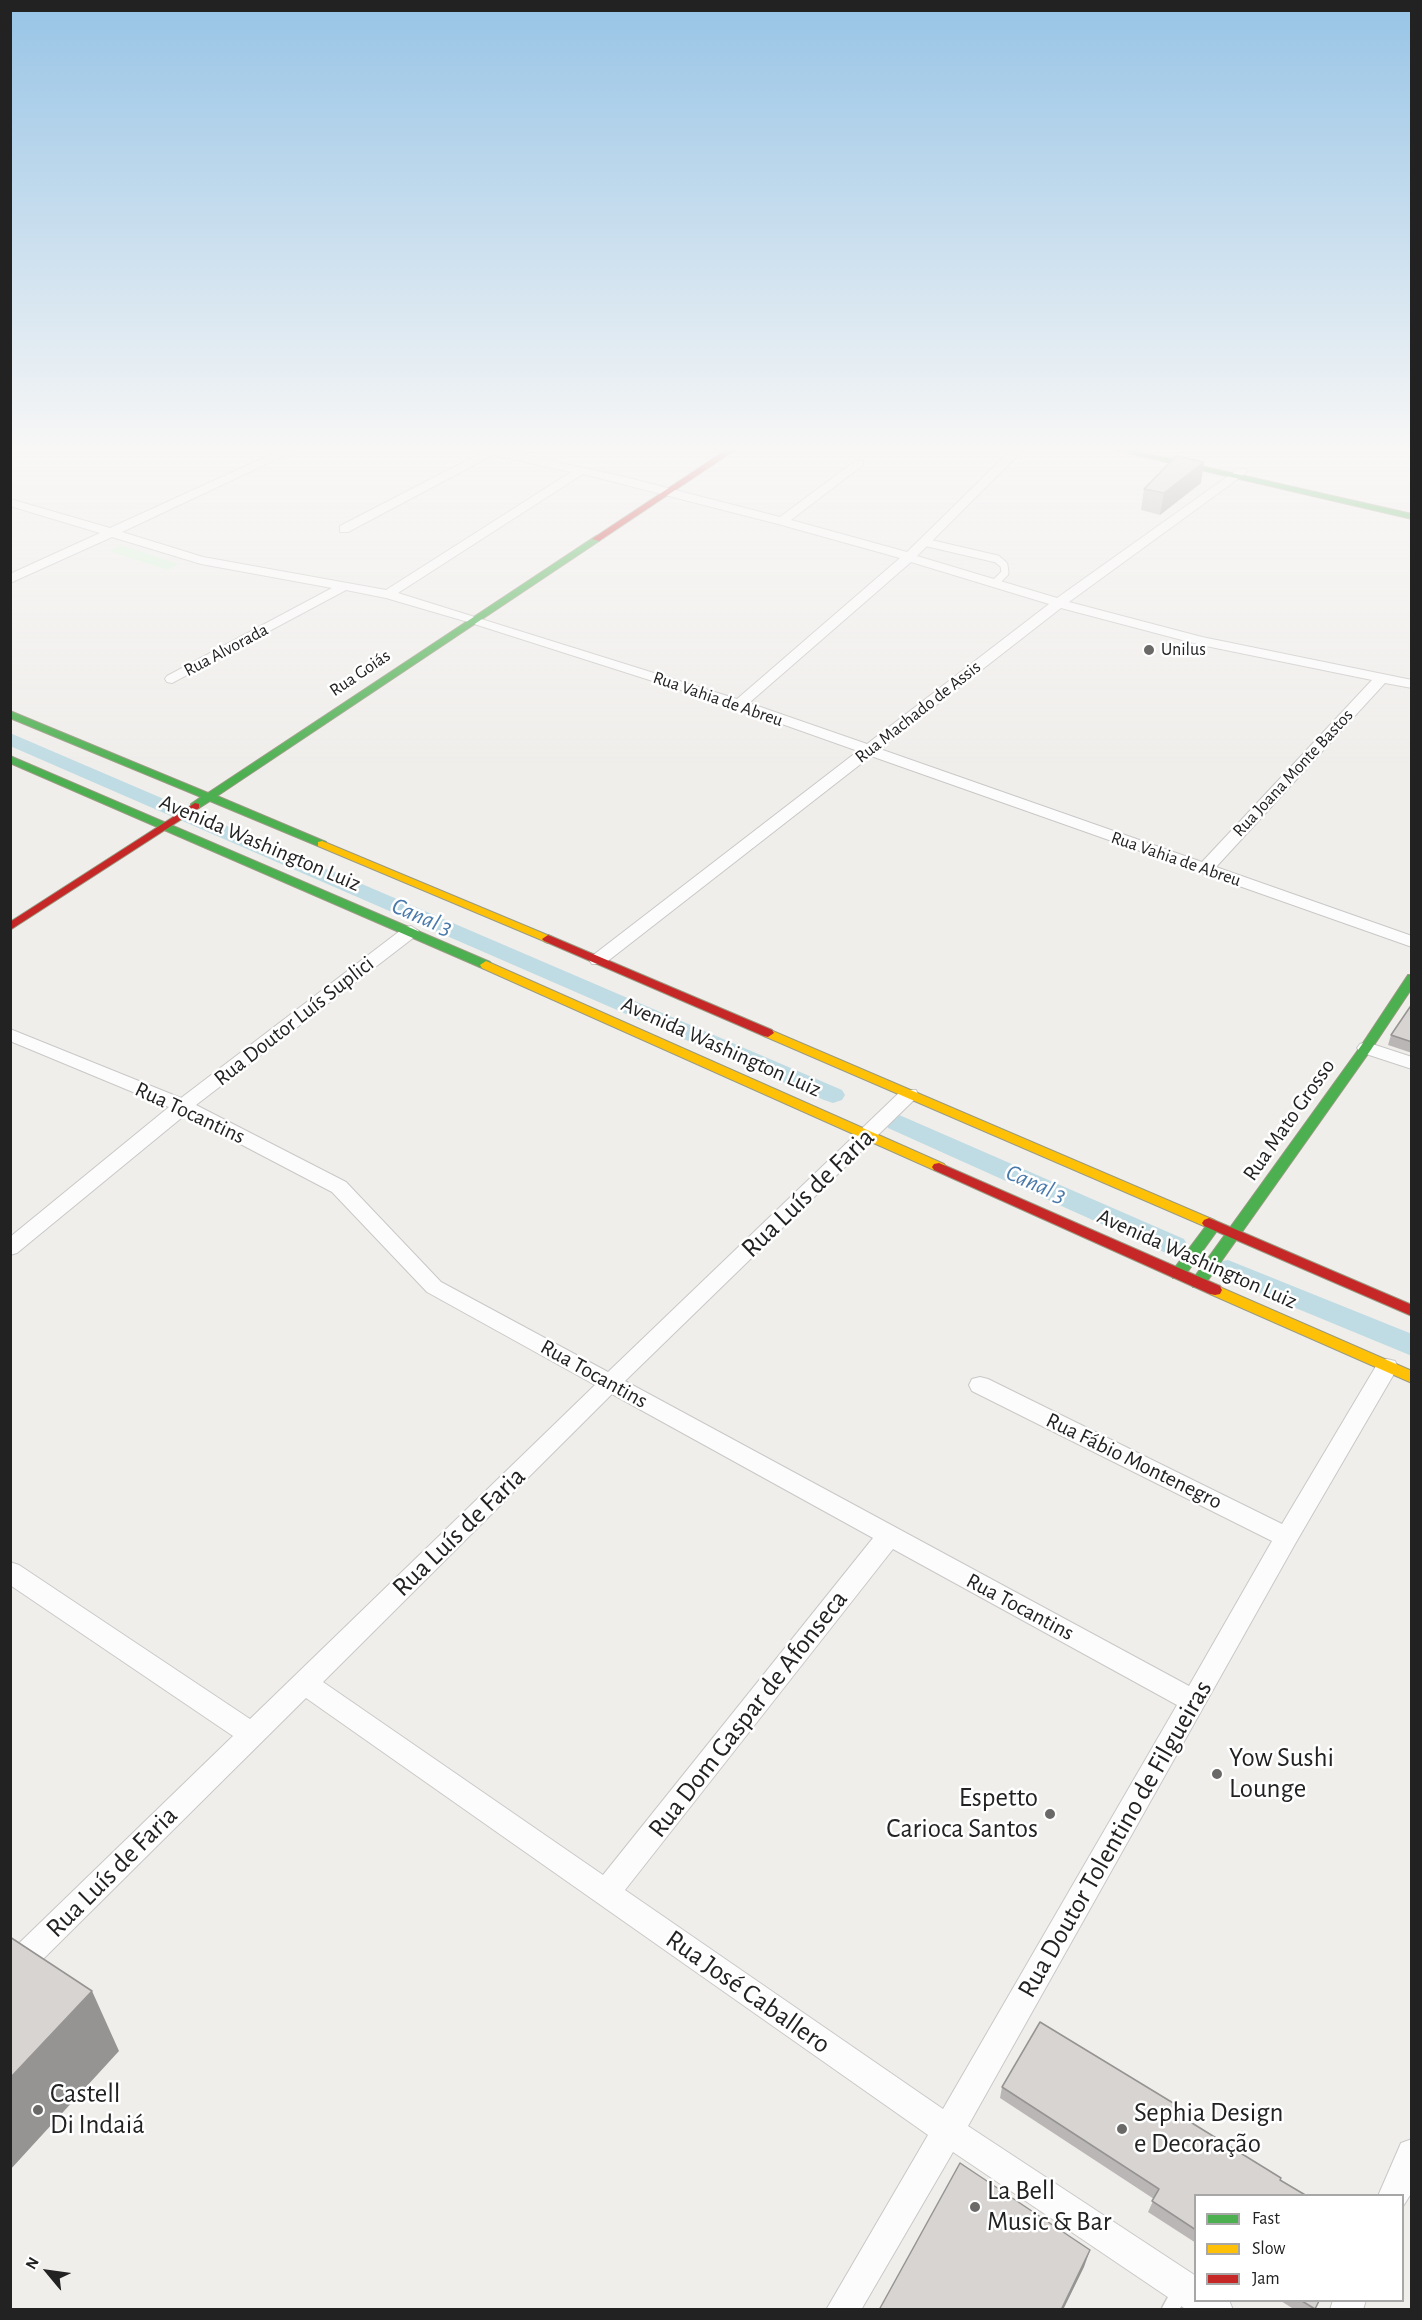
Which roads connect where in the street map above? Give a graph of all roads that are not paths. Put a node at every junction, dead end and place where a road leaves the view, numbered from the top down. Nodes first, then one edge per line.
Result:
1 (55, 558) edge
2 (195, 558) edge
3 (444, 558) edge
4 (566, 558) edge
5 (906, 558) edge
6 (916, 558) edge
7 (993, 558) edge
8 (1121, 558) edge
9 (10, 579) edge
10 (995, 583) junction
11 (343, 587) junction
12 (388, 594) junction
13 (1059, 603) junction
14 (473, 619) junction
15 (1382, 677) junction
16 (172, 679) dead end
17 (1412, 684) edge
18 (739, 704) junction
19 (10, 714) edge
20 (868, 751) junction
21 (10, 759) edge
22 (209, 795) junction
23 (173, 822) junction
24 (1204, 869) junction
25 (10, 927) edge
26 (411, 931) junction
27 (1412, 942) edge
28 (598, 960) junction
29 (1412, 978) edge
30 (10, 1034) edge
31 (1366, 1048) junction
32 (1412, 1063) edge
33 (909, 1094) junction
34 (183, 1106) junction
35 (868, 1136) junction
36 (1214, 1226) junction
37 (1234, 1234) junction
38 (10, 1248) edge
39 (1178, 1274) junction
40 (1198, 1283) junction
41 (1412, 1311) edge
42 (1399, 1372) edge
43 (610, 1383) junction
44 (980, 1385) dead end
45 (889, 1536) junction
46 (1287, 1537) junction
47 (11, 1573) edge
48 (304, 1683) junction
49 (1193, 1701) junction
50 (252, 1734) junction
51 (606, 1892) junction
52 (10, 1972) edge
53 (948, 2131) junction
54 (1412, 2154) edge
55 (1395, 2194) edge
56 (1188, 2298) edge
57 (1197, 2302) edge
58 (842, 2310) edge
59 (1216, 2310) edge

1 - 9 street
2 - 11 street, Rua Vahia de Abreu
3 - 12 street
4 - 14 main road, Rua Goiás
5 - 18 street
6 - 10 street
7 - 10 lane
8 - 13 street, Rua Machado de Assis
10 - 13 street
11 - 12 street, Rua Vahia de Abreu
11 - 16 street, Rua Alvorada
12 - 14 street, Rua Vahia de Abreu
13 - 15 street
13 - 20 street, Rua Machado de Assis
14 - 18 street, Rua Vahia de Abreu
14 - 22 main road, Rua Goiás
15 - 17 street
15 - 24 street, Rua Joana Monte Bastos
18 - 20 street, Rua Vahia de Abreu
19 - 22 main road, Avenida Washington Luiz
20 - 24 street, Rua Vahia de Abreu
20 - 28 street, Rua Machado de Assis
21 - 23 main road, Avenida Washington Luiz
22 - 23 main road, Rua Goiás
22 - 28 main road, Avenida Washington Luiz
23 - 25 main road, Rua Goiás
23 - 26 main road, Avenida Washington Luiz
24 - 27 street, Rua Vahia de Abreu
26 - 34 street, Rua Doutor Luís Suplici
26 - 35 main road, Avenida Washington Luiz
28 - 33 main road, Avenida Washington Luiz
29 - 31 main road, Rua Mato Grosso
30 - 34 street, Rua Tocantins
31 - 32 street
31 - 37 main road, Rua Mato Grosso
33 - 35 street, Rua Luís de Faria
33 - 36 main road, Avenida Washington Luiz
34 - 38 street, Rua Doutor Luís Suplici
34 - 43 street, Rua Tocantins
35 - 39 main road, Avenida Washington Luiz
35 - 43 street, Rua Luís de Faria
36 - 37 main road, Avenida Washington Luiz
36 - 39 main road
37 - 40 main road, Rua Mato Grosso
37 - 41 main road, Avenida Washington Luiz
39 - 40 main road, Avenida Washington Luiz
40 - 42 main road, Avenida Washington Luiz
42 - 46 street, Rua Doutor Tolentino de Filgueiras
43 - 45 street, Rua Tocantins
43 - 48 street, Rua Luís de Faria
44 - 46 street, Rua Fábio Montenegro
45 - 49 street, Rua Tocantins
45 - 51 street, Rua Dom Gaspar de Afonseca
46 - 49 street, Rua Doutor Tolentino de Filgueiras
47 - 50 street
48 - 50 street, Rua Luís de Faria
48 - 51 street, Rua José Caballero
49 - 53 street, Rua Doutor Tolentino de Filgueiras
50 - 52 street, Rua Luís de Faria
51 - 53 street, Rua José Caballero
53 - 56 street, Rua José Caballero
53 - 58 street, Rua Doutor Tolentino de Filgueiras
54 - 55 street
57 - 59 street, Rua José Caballero

